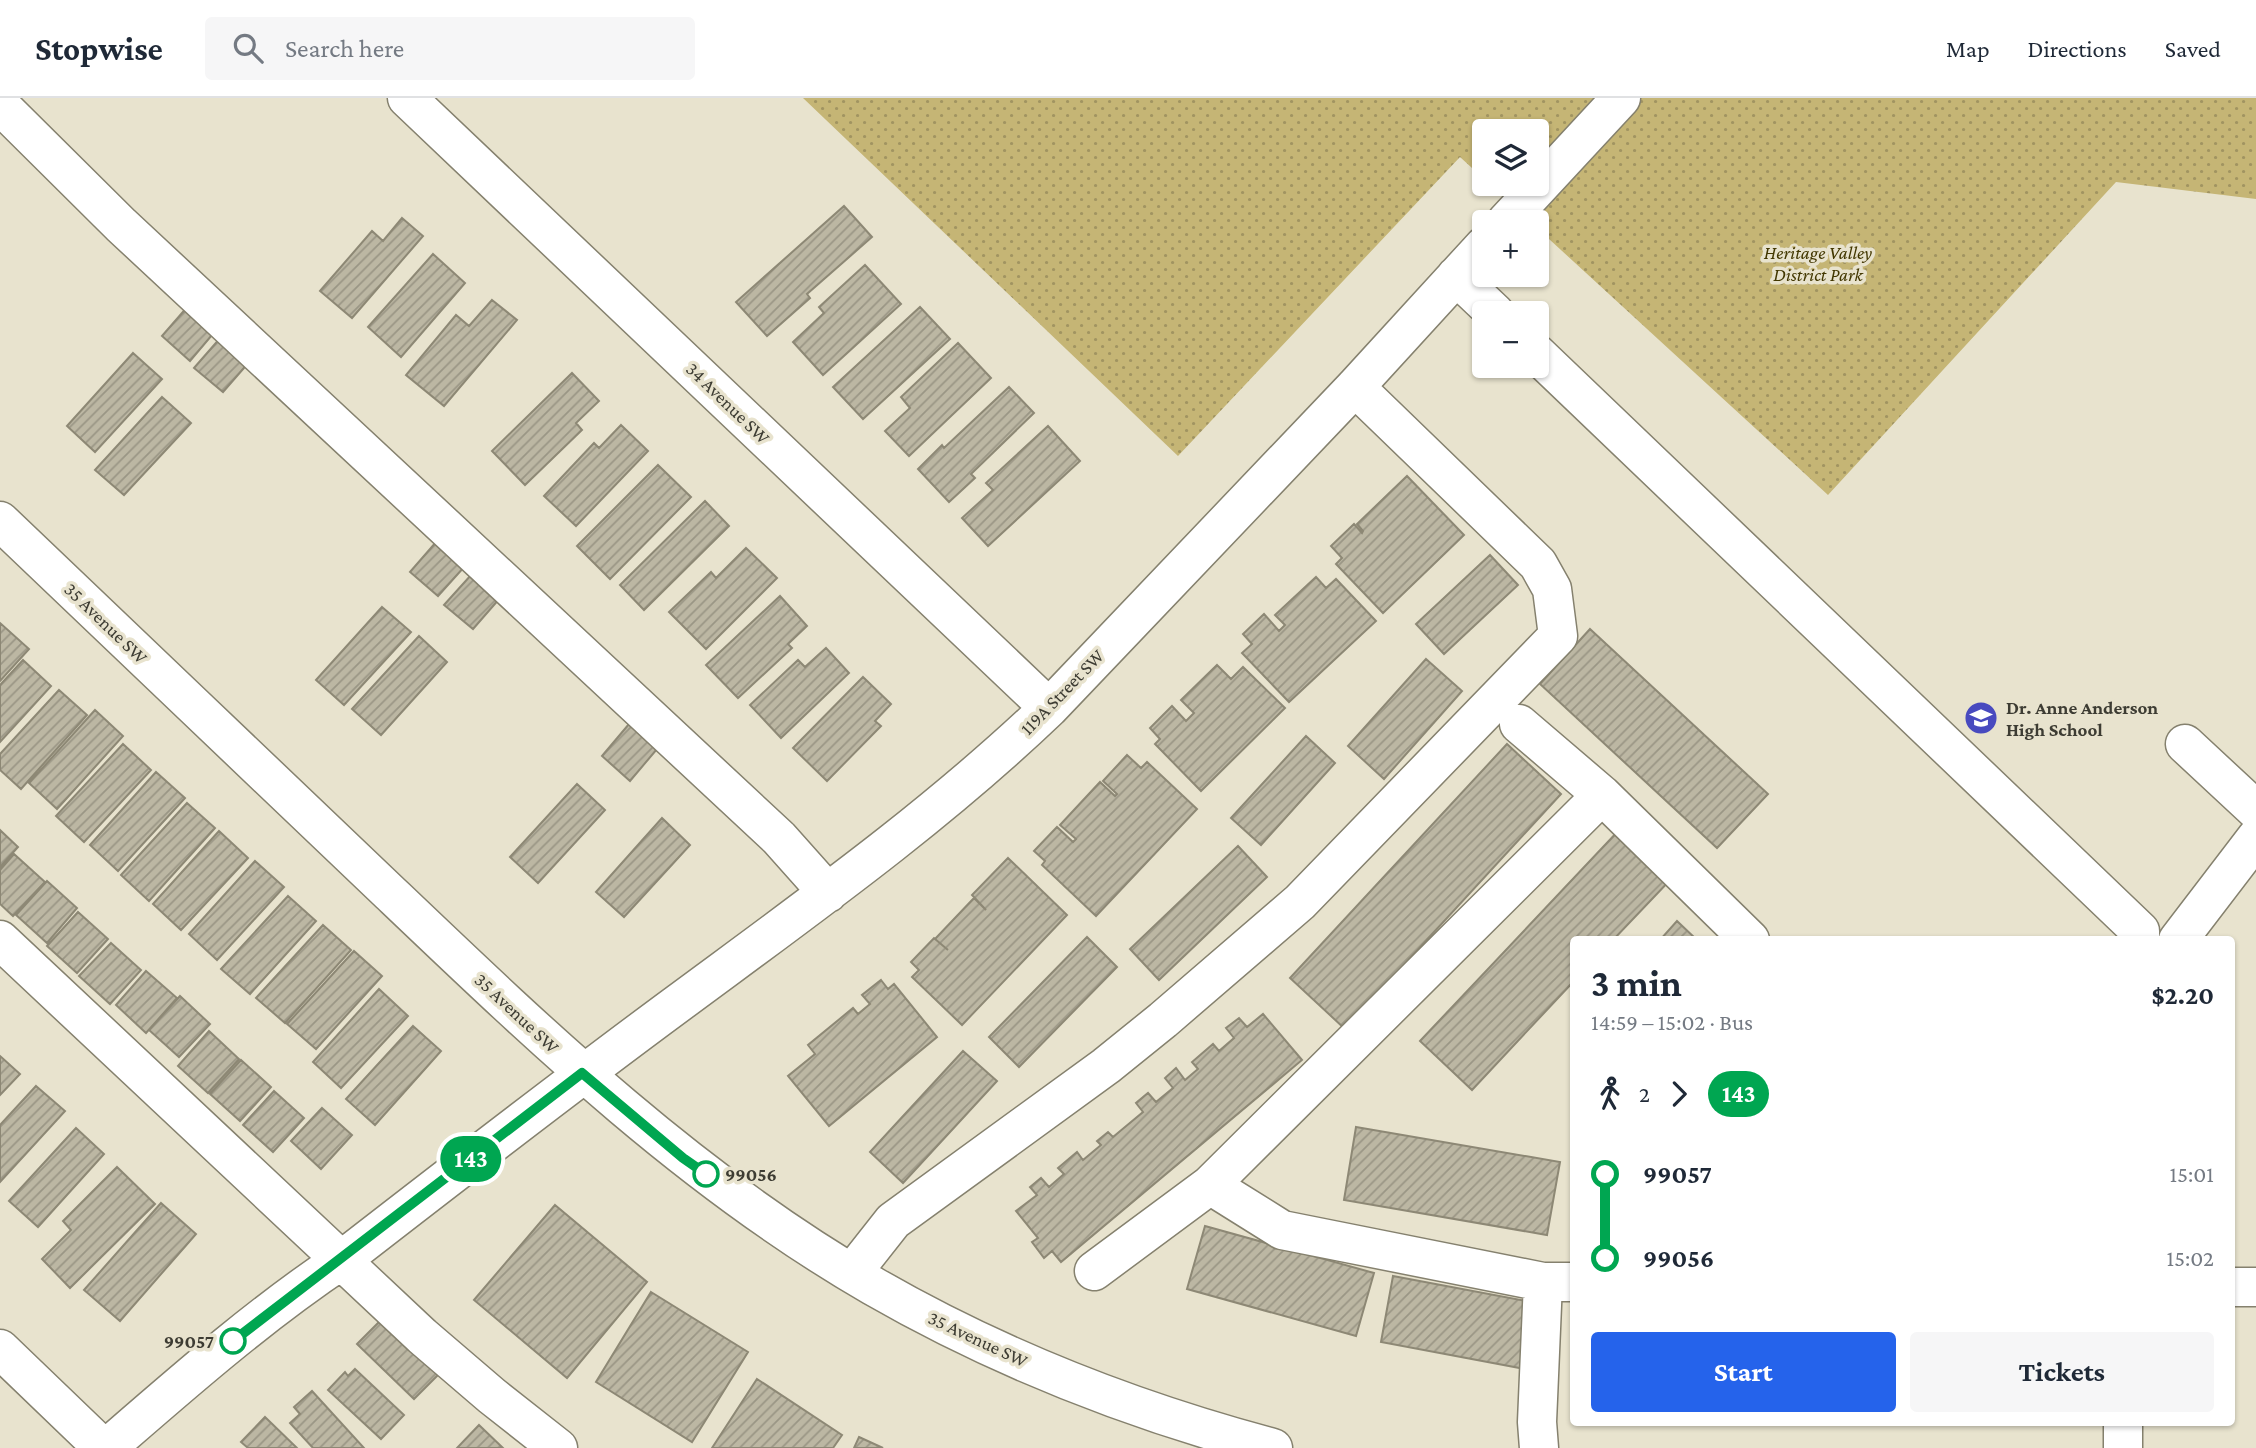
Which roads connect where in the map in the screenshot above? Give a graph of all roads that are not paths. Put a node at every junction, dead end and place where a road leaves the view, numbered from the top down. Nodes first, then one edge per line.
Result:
1 (407, 98) edge
2 (1621, 98) edge
3 (0, 105) edge
4 (1517, 210) edge
5 (1472, 259) edge
6 (1456, 276) junction
7 (1482, 301) edge
8 (1549, 365) edge
9 (1355, 387) junction
10 (0, 521) edge
11 (1049, 708) junction
12 (1519, 724) dead end
13 (2185, 744) dead end
14 (1602, 795) junction
15 (2256, 810) edge
16 (2256, 838) edge
17 (828, 893) junction
18 (1746, 936) edge
19 (2140, 936) edge
20 (2181, 936) edge
21 (0, 940) edge
22 (582, 1073) junction
23 (1210, 1185) junction
24 (343, 1259) junction
25 (1094, 1271) dead end
26 (852, 1273) junction
27 (1558, 1282) edge
28 (2235, 1287) edge
29 (2256, 1287) edge
30 (0, 1349) edge
31 (2123, 1426) edge
32 (105, 1448) edge
33 (558, 1448) edge
34 (1273, 1448) edge
35 (1539, 1448) edge
36 (2123, 1448) edge

1 - 11 street, 34 Avenue SW
2 - 4 street
3 - 17 street
5 - 6 street, 119A Street SW
6 - 7 street
6 - 9 street, 119A Street SW
8 - 19 street
9 - 11 street, 119A Street SW
9 - 26 street
10 - 22 street, 35 Avenue SW
11 - 17 street, 119A Street SW
12 - 14 street
13 - 15 street
14 - 18 street
14 - 23 street
16 - 20 street
17 - 22 street, 119A Street SW
21 - 24 street
22 - 24 street, 119A Street SW
22 - 26 street, 35 Avenue SW
23 - 25 street
23 - 27 street
24 - 32 street, 119A Street SW
24 - 33 street
26 - 34 street, 35 Avenue SW
27 - 35 street
28 - 29 street
30 - 32 street
31 - 36 street

